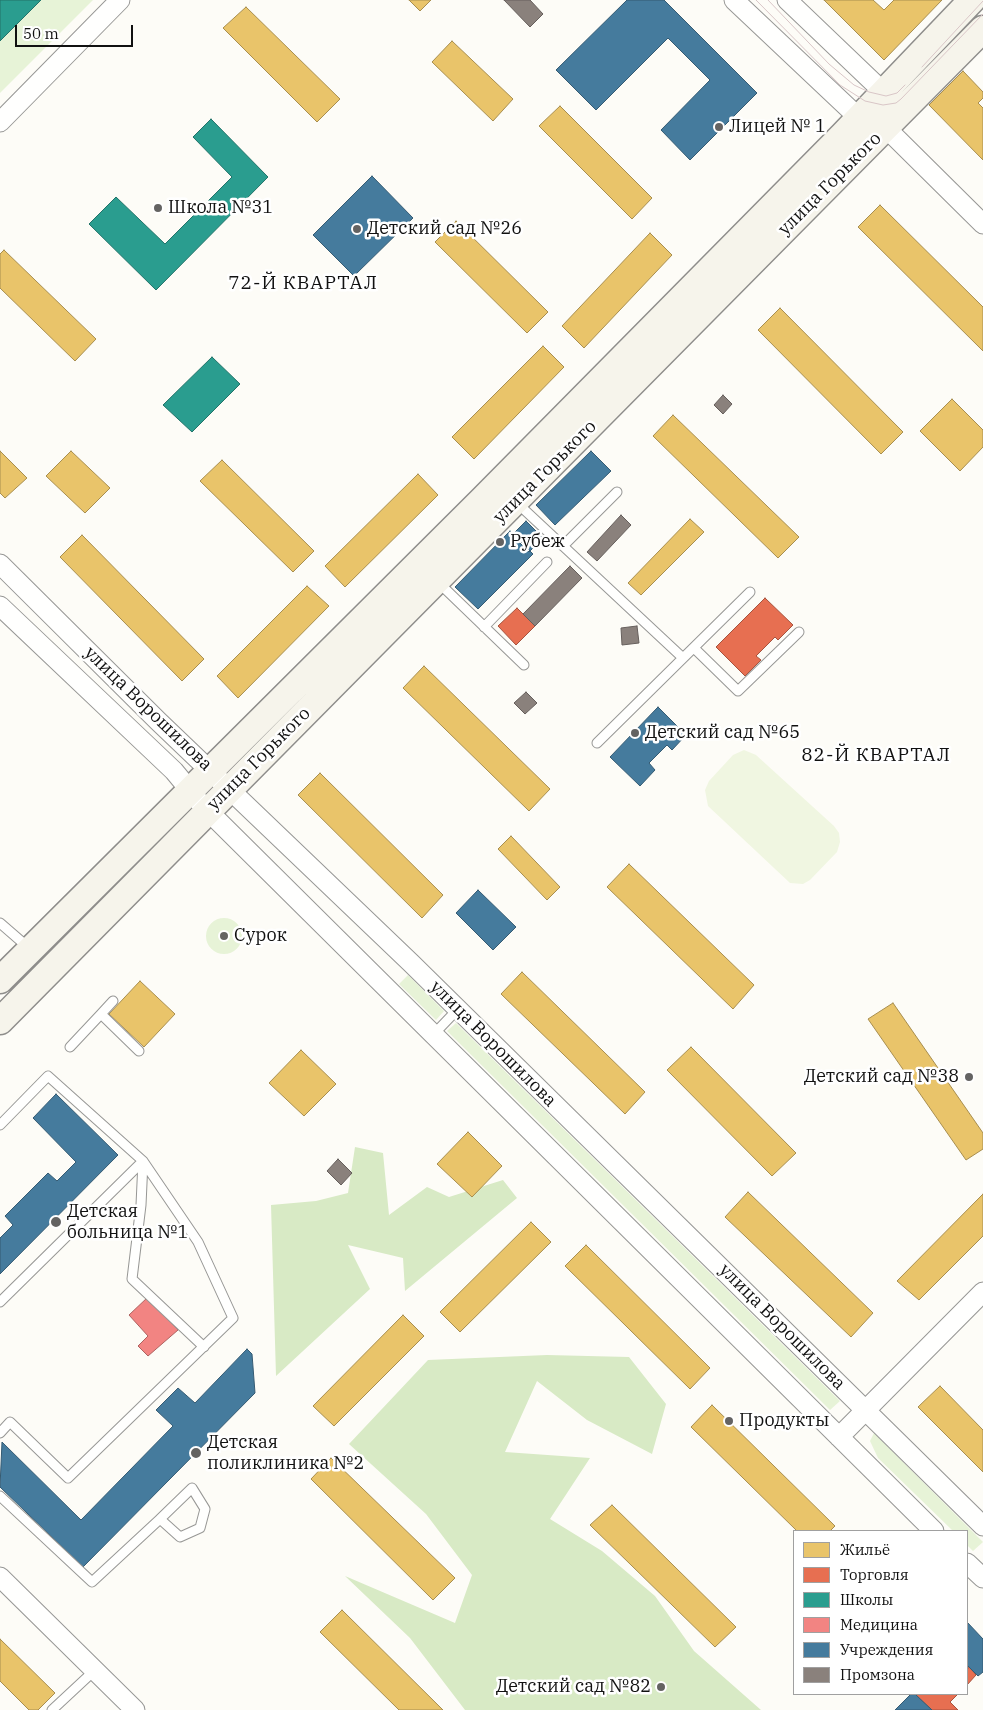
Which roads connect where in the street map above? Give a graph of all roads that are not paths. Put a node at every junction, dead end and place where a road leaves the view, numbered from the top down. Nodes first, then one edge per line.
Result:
1 (120, 0) edge
2 (734, 0) edge
3 (787, 0) edge
4 (972, 0) edge
5 (983, 29) edge
6 (881, 95) junction
7 (859, 118) junction
8 (0, 122) edge
9 (886, 128) junction
10 (983, 224) edge
11 (617, 492) dead end
12 (516, 502) junction
13 (563, 546) junction
14 (547, 562) dead end
15 (0, 564) edge
16 (437, 581) junction
17 (750, 592) dead end
18 (0, 606) edge
19 (484, 627) junction
20 (799, 632) dead end
21 (694, 648) junction
22 (683, 658) junction
23 (524, 665) dead end
24 (598, 743) dead end
25 (221, 779) junction
26 (198, 801) junction
27 (0, 923) edge
28 (30, 950) junction
29 (0, 980) edge
30 (113, 1001) dead end
31 (457, 1010) junction
32 (101, 1014) junction
33 (0, 1021) edge
34 (434, 1034) junction
35 (70, 1047) dead end
36 (139, 1051) dead end
37 (0, 1125) edge
38 (143, 1161) junction
39 (983, 1292) edge
40 (0, 1302) edge
41 (204, 1347) junction
42 (866, 1411) junction
43 (0, 1433) edge
44 (839, 1437) junction
45 (0, 1496) edge
46 (160, 1519) junction
47 (983, 1526) edge
48 (933, 1530) edge
49 (0, 1577) edge
50 (94, 1670) junction
51 (52, 1710) edge
52 (135, 1710) edge

1 - 8 street
2 - 7 street
3 - 6 street
4 - 6 main road, улица Горького
5 - 9 main road, улица Горького
6 - 7 main road, улица Горького
6 - 9 street
7 - 9 street
7 - 25 main road, улица Горького
9 - 10 street
9 - 12 main road, улица Горького
11 - 13 lane
12 - 13 lane
12 - 16 main road, улица Горького
13 - 22 lane
14 - 19 lane
15 - 25 street, улица Ворошилова
16 - 19 lane
16 - 25 main road, улица Горького
17 - 21 lane
18 - 26 street, улица Ворошилова
19 - 23 lane
20 - 21 lane
21 - 22 lane
22 - 24 lane
25 - 26 main road, улица Горького
25 - 31 street, улица Ворошилова
26 - 28 main road, улица Горького
26 - 33 main road, улица Горького
26 - 34 street, улица Ворошилова
27 - 28 lane
28 - 29 main road, улица Горького
30 - 32 lane
31 - 34 lane
31 - 42 street, улица Ворошилова
32 - 35 lane
32 - 36 lane
34 - 44 street, улица Ворошилова
37 - 38 lane
38 - 40 lane
38 - 41 lane
38 - 41 lane
39 - 42 street
41 - 43 lane
42 - 44 street
42 - 47 street, улица Ворошилова
44 - 48 street, улица Ворошилова
45 - 46 lane
46 - 46 lane
49 - 50 street
50 - 51 lane
50 - 52 street

